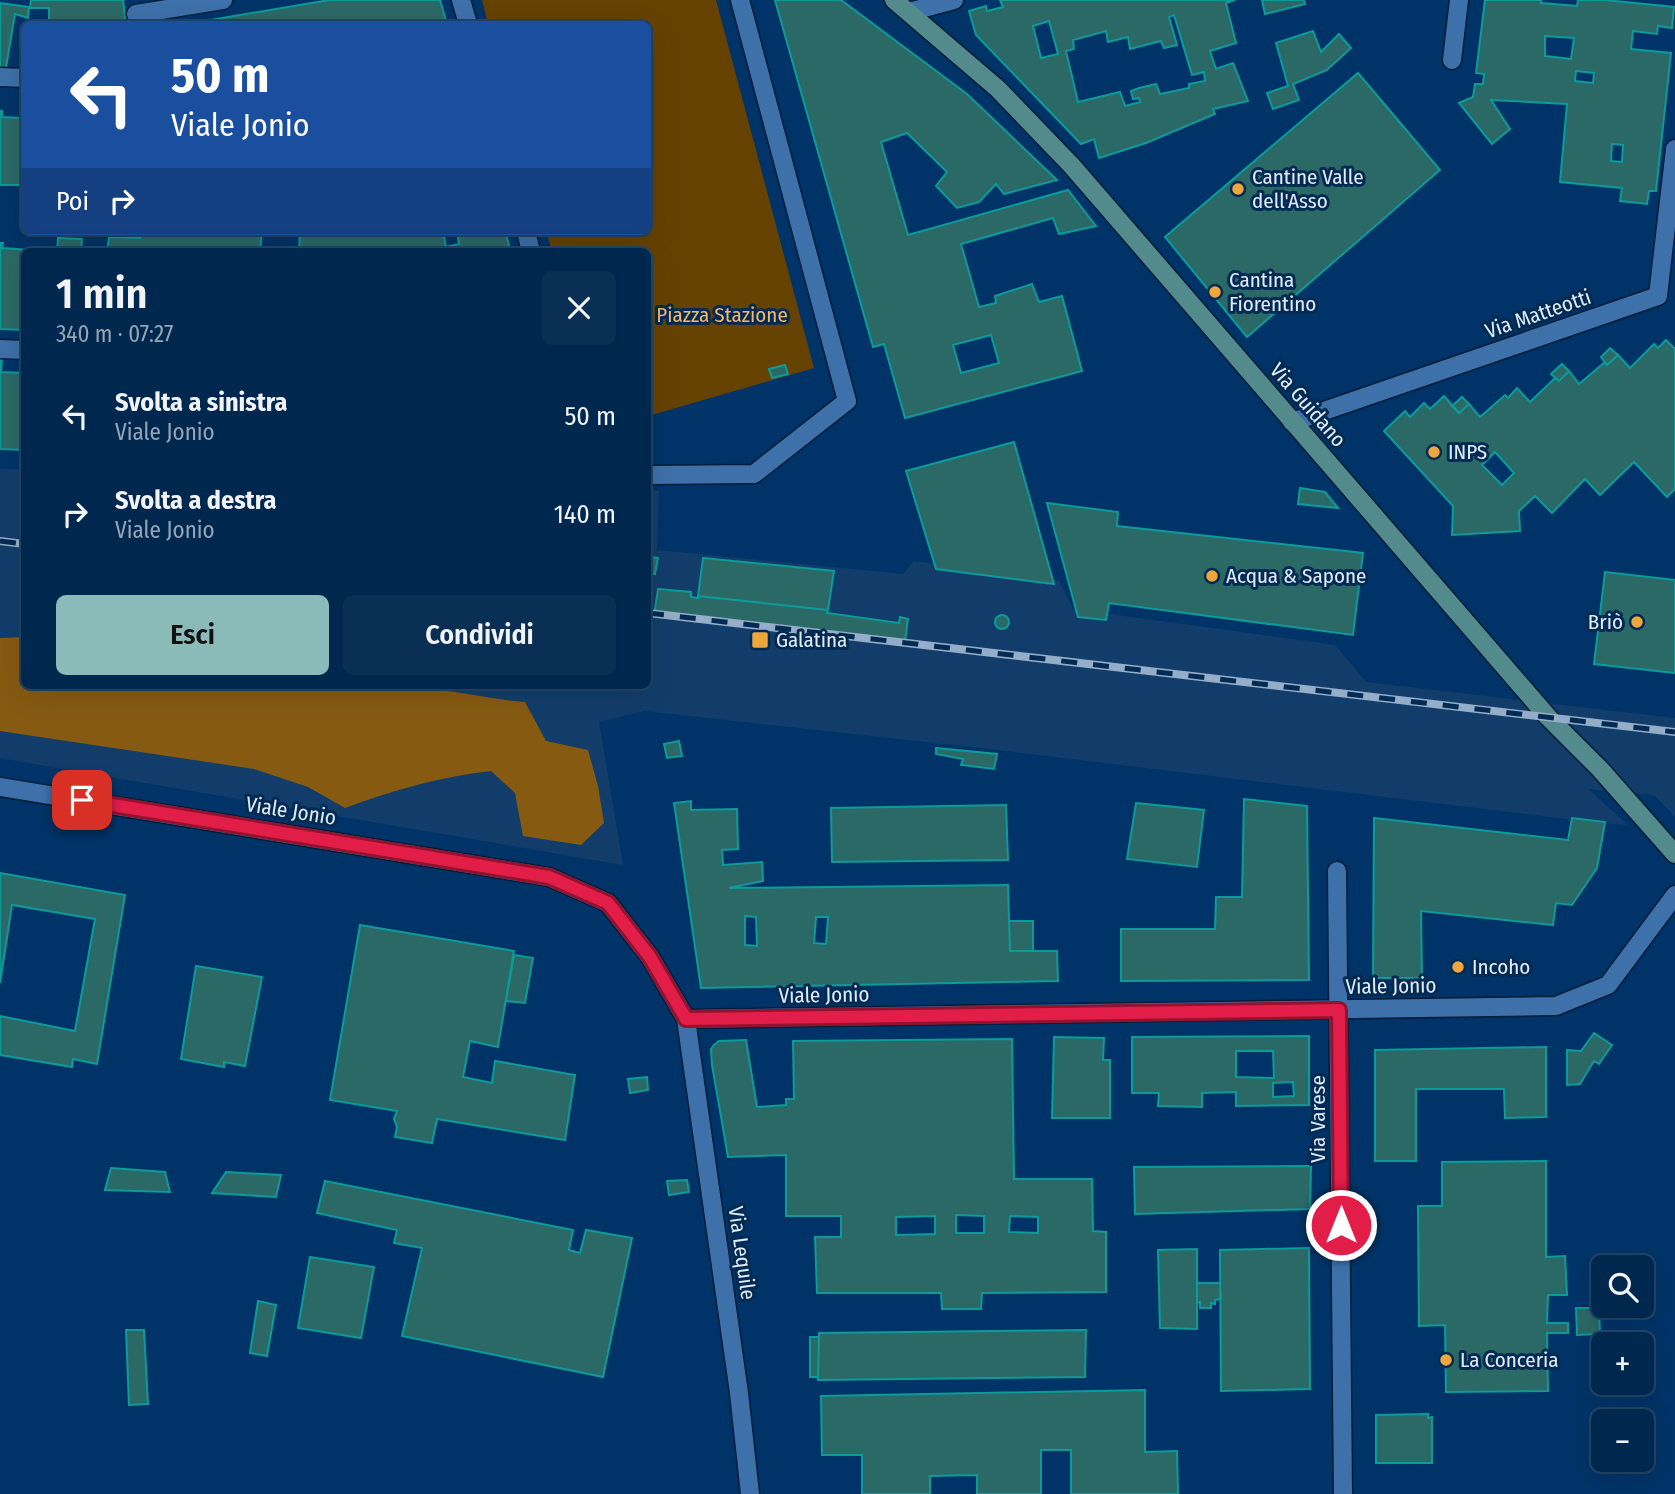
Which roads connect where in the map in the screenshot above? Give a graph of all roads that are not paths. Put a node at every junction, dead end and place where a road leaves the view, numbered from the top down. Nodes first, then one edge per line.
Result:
1 (223, 0) edge
2 (461, 0) edge
3 (740, 0) edge
4 (894, 0) edge
5 (954, 0) edge
6 (1459, 0) edge
7 (909, 12) junction
8 (136, 13) edge
9 (467, 21) edge
10 (1452, 60) dead end
11 (0, 77) edge
12 (21, 78) edge
13 (1675, 149) edge
14 (0, 349) edge
15 (21, 350) edge
16 (1292, 422) junction
17 (651, 475) edge
18 (0, 787) edge
19 (1675, 853) edge
20 (1337, 870) dead end
21 (1675, 895) edge
22 (1339, 1010) junction
23 (686, 1019) junction
24 (750, 1494) edge
25 (1343, 1494) edge

1 - 8 street
2 - 9 street
3 - 17 street
4 - 7 main road, Via Guidano
5 - 7 street
6 - 10 street
7 - 16 main road, Via Guidano
11 - 12 street
13 - 16 street, Via Matteotti
14 - 15 street
16 - 19 main road, Via Guidano
18 - 23 street, Viale Jonio
20 - 22 street, Via Varese
21 - 22 street, Viale Jonio
22 - 23 street, Viale Jonio
22 - 25 street, Via Varese
23 - 24 street, Via Lequile

